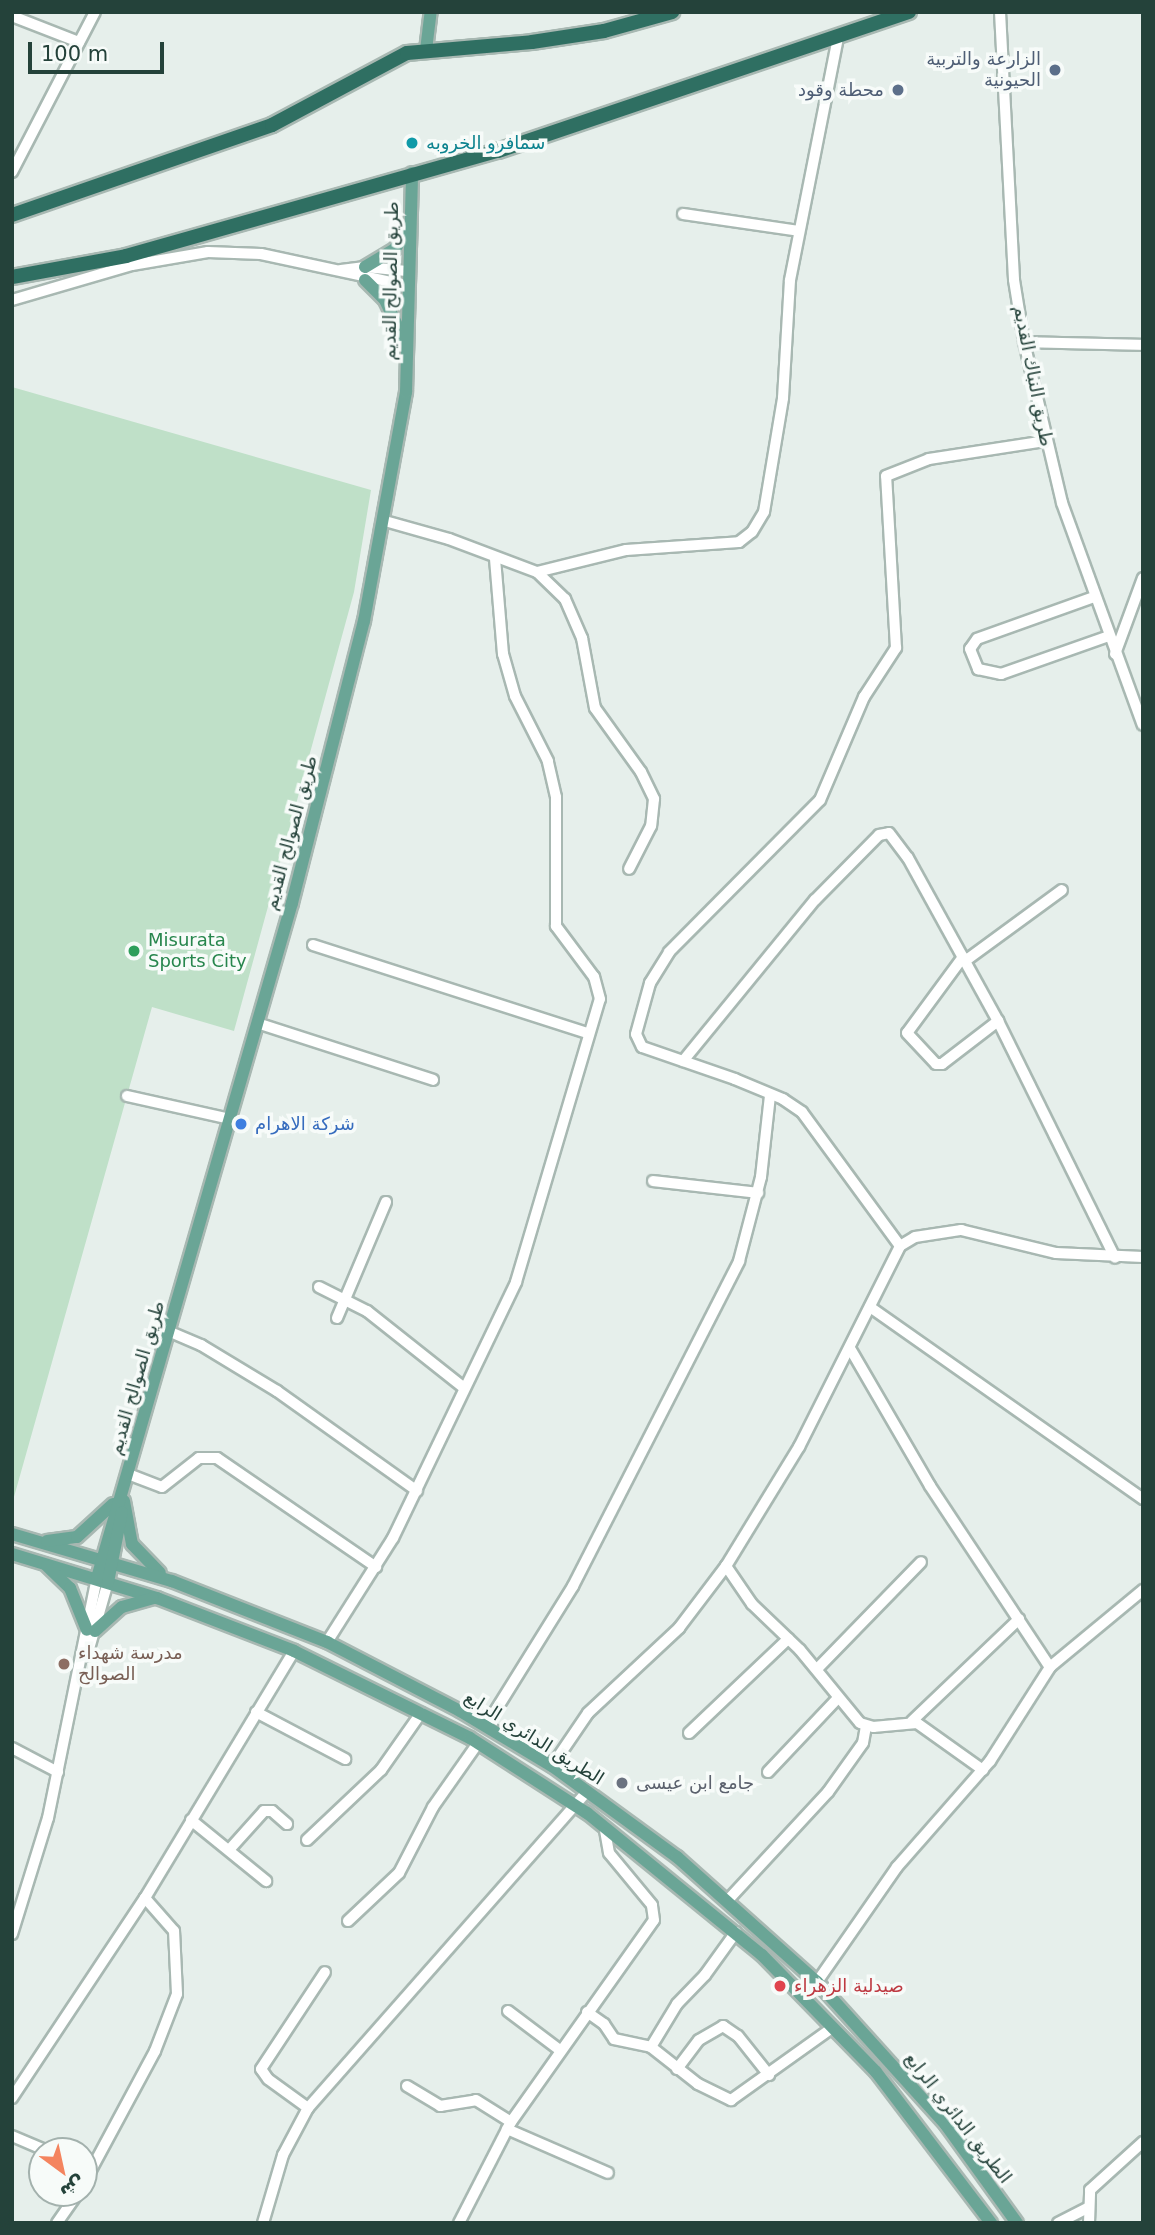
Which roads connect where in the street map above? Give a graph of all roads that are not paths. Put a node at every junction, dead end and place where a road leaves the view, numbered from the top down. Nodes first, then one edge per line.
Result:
1 (95, 12) edge
2 (431, 12) edge
3 (672, 12) edge
4 (909, 12) edge
5 (999, 12) edge
6 (12, 16) edge
7 (838, 37) junction
8 (79, 42) junction
9 (425, 50) junction
10 (12, 172) edge
11 (412, 173) junction
12 (13, 214) edge
13 (683, 214) dead end
14 (407, 230) junction
15 (799, 231) junction
16 (365, 273) junction
17 (12, 277) edge
18 (406, 278) junction
19 (12, 300) edge
20 (1024, 342) junction
21 (1143, 345) edge
22 (407, 348) junction
23 (1045, 441) junction
24 (385, 520) junction
25 (495, 559) junction
26 (537, 572) junction
27 (1143, 578) edge
28 (1094, 597) junction
29 (1109, 636) junction
30 (1115, 654) junction
31 (1143, 725) edge
32 (629, 869) dead end
33 (1062, 890) dead end
34 (313, 945) dead end
35 (964, 959) junction
36 (998, 1021) junction
37 (257, 1023) junction
38 (587, 1032) junction
39 (683, 1061) junction
40 (433, 1080) dead end
41 (770, 1095) junction
42 (127, 1096) dead end
43 (230, 1119) junction
44 (653, 1181) dead end
45 (758, 1193) junction
46 (386, 1202) dead end
47 (900, 1246) junction
48 (1143, 1257) edge
49 (1115, 1258) junction
50 (319, 1287) dead end
51 (346, 1299) junction
52 (870, 1307) junction
53 (337, 1318) dead end
54 (168, 1331) junction
55 (851, 1350) junction
56 (464, 1388) junction
57 (128, 1474) junction
58 (417, 1491) junction
59 (122, 1495) junction
60 (1143, 1499) edge
61 (12, 1534) edge
62 (38, 1541) junction
63 (12, 1554) edge
64 (107, 1562) junction
65 (921, 1562) dead end
66 (44, 1563) junction
67 (726, 1566) junction
68 (376, 1567) junction
69 (103, 1580) junction
70 (172, 1581) junction
71 (1143, 1590) edge
72 (156, 1598) junction
73 (1018, 1619) junction
74 (91, 1631) junction
75 (788, 1639) junction
76 (327, 1642) junction
77 (294, 1651) junction
78 (1050, 1667) junction
79 (817, 1669) junction
80 (838, 1698) junction
81 (256, 1712) junction
82 (421, 1713) junction
83 (912, 1721) junction
84 (486, 1726) junction
85 (866, 1726) junction
86 (689, 1733) dead end
87 (478, 1743) junction
88 (12, 1748) edge
89 (345, 1759) dead end
90 (552, 1766) junction
91 (983, 1770) junction
92 (58, 1772) junction
93 (768, 1772) dead end
94 (587, 1791) junction
95 (574, 1805) junction
96 (191, 1820) junction
97 (287, 1824) dead end
98 (604, 1825) junction
99 (307, 1840) dead end
100 (229, 1850) junction
101 (265, 1881) dead end
102 (145, 1898) junction
103 (728, 1900) junction
104 (348, 1921) dead end
105 (736, 1932) junction
106 (12, 1934) edge
107 (325, 1972) dead end
108 (817, 1982) junction
109 (508, 2011) dead end
110 (587, 2012) junction
111 (832, 2028) junction
112 (650, 2047) junction
113 (561, 2051) junction
114 (677, 2069) junction
115 (769, 2074) junction
116 (407, 2086) dead end
117 (12, 2098) edge
118 (308, 2108) junction
119 (509, 2126) junction
120 (1143, 2142) edge
121 (98, 2149) edge
122 (608, 2174) dead end
123 (68, 2207) edge
124 (1088, 2208) junction
125 (57, 2223) edge
126 (263, 2223) edge
127 (460, 2223) edge
128 (991, 2223) edge
129 (1017, 2223) edge
130 (1058, 2223) edge
131 (1089, 2223) edge

1 - 8 street
2 - 9 main road
3 - 9 highway
4 - 7 highway
5 - 20 street, طريق النباك القديم
6 - 8 street
7 - 11 highway
7 - 15 street
8 - 10 street
9 - 12 highway
11 - 14 main road, طريق الصوالح القديم
11 - 17 highway
13 - 15 street
14 - 16 main road
14 - 18 main road, طريق الصوالح القديم
15 - 26 street
16 - 18 street
16 - 19 street
16 - 22 main road
18 - 22 main road, طريق الصوالح القديم
20 - 21 street
20 - 23 street, طريق النباك القديم
22 - 24 main road, طريق الصوالح القديم
23 - 28 street, طريق النباك القديم
23 - 39 street
24 - 25 street
24 - 37 main road, طريق الصوالح القديم
25 - 26 street
25 - 38 street
26 - 32 street
27 - 30 street
28 - 29 street, طريق النباك القديم
28 - 29 street
29 - 30 street, طريق النباك القديم
30 - 31 street, طريق النباك القديم
33 - 35 street
34 - 38 street
35 - 36 street
35 - 36 street
35 - 39 street
36 - 49 street
37 - 40 street
37 - 43 main road, طريق الصوالح القديم
38 - 56 street
39 - 41 street
41 - 45 street
41 - 47 street
42 - 43 street
43 - 54 main road, طريق الصوالح القديم
44 - 45 street
45 - 84 street
46 - 51 street
47 - 49 street
47 - 52 street
48 - 49 street
50 - 51 street
51 - 53 street
51 - 56 street
52 - 55 street
52 - 60 street
54 - 57 main road, طريق الصوالح القديم
54 - 58 street
55 - 67 street
55 - 73 street
56 - 58 street
57 - 59 main road, طريق الصوالح القديم
57 - 68 street
58 - 68 street
59 - 62 main road
59 - 64 main road, طريق الصوالح القديم
59 - 70 main road
61 - 62 main road, الطريق الدائري الرابع
62 - 64 main road, الطريق الدائري الرابع
63 - 66 main road, الطريق الدائري الرابع
64 - 69 main road, طريق الصوالح القديم
64 - 70 main road, الطريق الدائري الرابع
65 - 79 street
66 - 69 main road, الطريق الدائري الرابع
66 - 74 main road
67 - 75 street
67 - 90 street
68 - 76 street
69 - 72 main road, الطريق الدائري الرابع
69 - 74 street, طريق الصوالح القديم
70 - 76 main road, الطريق الدائري الرابع
71 - 78 street
72 - 74 main road
72 - 77 main road, الطريق الدائري الرابع
73 - 78 street
73 - 83 street
74 - 92 street, طريق الصوالح القديم
75 - 79 street
75 - 86 street
76 - 84 main road, الطريق الدائري الرابع
77 - 81 street
77 - 82 main road, الطريق الدائري الرابع
78 - 91 street
79 - 80 street
80 - 85 street
80 - 93 street
81 - 89 street
81 - 96 street
82 - 87 main road, الطريق الدائري الرابع
82 - 99 street
83 - 85 street
83 - 91 street
84 - 90 main road, الطريق الدائري الرابع
85 - 103 street
87 - 95 main road, الطريق الدائري الرابع
87 - 104 street
88 - 92 street
90 - 94 main road, الطريق الدائري الرابع
91 - 108 street
92 - 106 street, طريق الصوالح القديم
94 - 95 street
94 - 103 main road, الطريق الدائري الرابع
95 - 98 main road, الطريق الدائري الرابع
95 - 118 street
96 - 100 street
96 - 102 street
97 - 100 street
98 - 105 main road, الطريق الدائري الرابع
98 - 110 street
100 - 101 street
102 - 117 street
102 - 121 street
103 - 108 main road, الطريق الدائري الرابع
105 - 111 main road, الطريق الدائري الرابع
105 - 112 street
107 - 118 street
108 - 129 main road, الطريق الدائري الرابع
109 - 113 street
110 - 112 street
110 - 113 street
111 - 115 street
111 - 128 main road, الطريق الدائري الرابع
112 - 114 street
113 - 119 street
114 - 115 street
114 - 115 street
116 - 119 street
118 - 126 street
119 - 122 street
119 - 127 street
120 - 124 street
123 - 125 street
124 - 130 street
124 - 131 street

